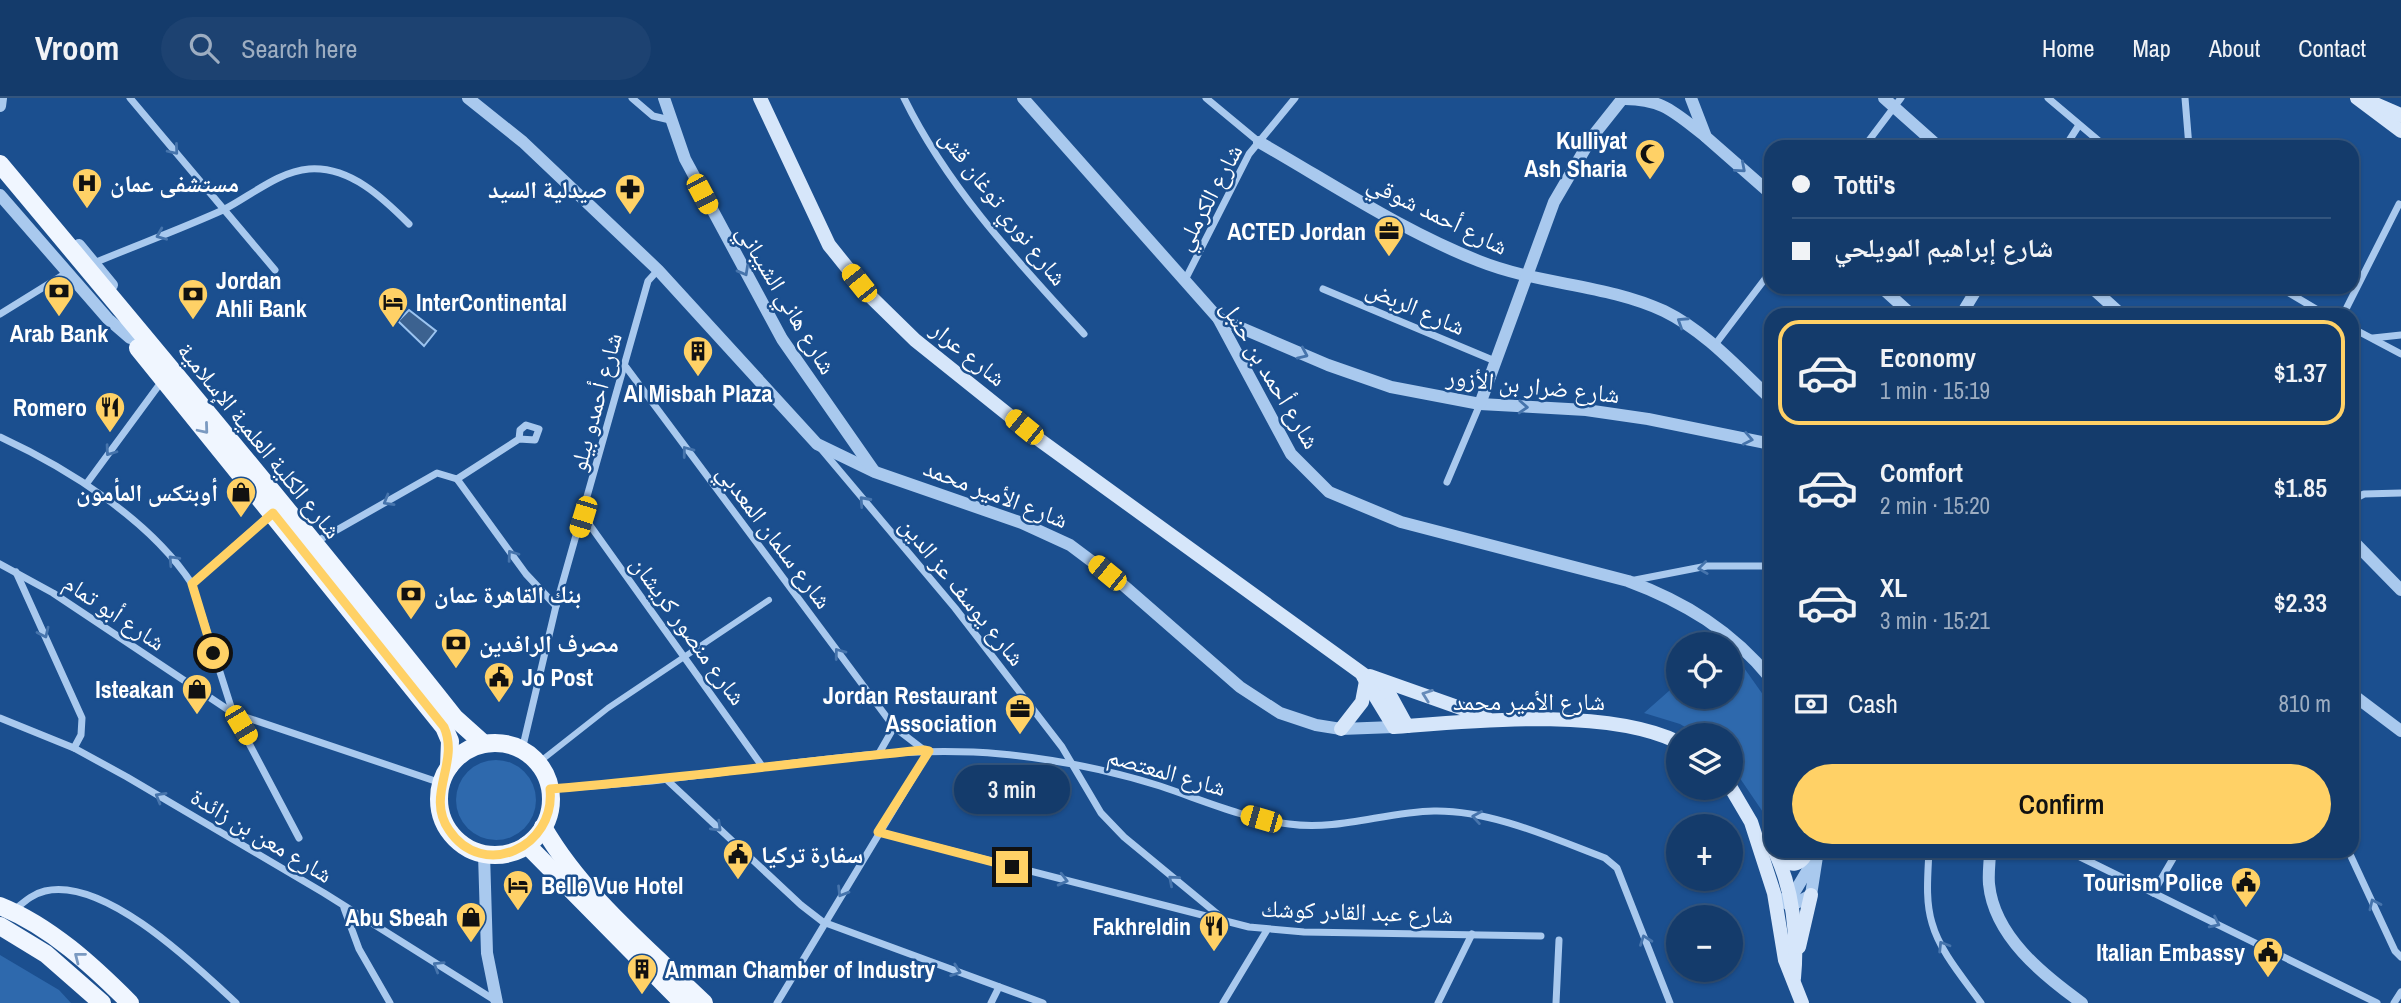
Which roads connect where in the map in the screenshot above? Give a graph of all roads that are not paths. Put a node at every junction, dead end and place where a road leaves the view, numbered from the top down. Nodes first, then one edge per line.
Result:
1 (1, 98) edge
2 (130, 98) edge
3 (468, 98) edge
4 (632, 98) edge
5 (664, 98) edge
6 (760, 98) edge
7 (904, 98) edge
8 (1023, 98) edge
9 (1206, 98) edge
10 (1295, 98) edge
11 (1623, 98) edge
12 (1691, 98) edge
13 (1884, 98) edge
14 (2048, 98) edge
15 (2185, 98) edge
16 (2359, 98) edge
17 (1898, 103) edge
18 (0, 106) edge
19 (2401, 115) edge
20 (670, 120) junction
21 (2079, 125) junction
22 (2401, 131) edge
23 (1706, 137) junction
24 (1869, 140) edge
25 (1932, 140) edge
26 (2069, 140) edge
27 (2097, 140) edge
28 (2188, 140) edge
29 (1259, 142) junction
30 (0, 152) edge
31 (1, 164) edge
32 (0, 179) edge
33 (1764, 188) edge
34 (0, 195) edge
35 (2399, 204) dead end
36 (224, 209) junction
37 (409, 224) dead end
38 (94, 263) junction
39 (275, 270) dead end
40 (658, 271) junction
41 (68, 272) junction
42 (1526, 277) junction
43 (1764, 280) edge
44 (1184, 283) junction
45 (2359, 283) edge
46 (1323, 289) dead end
47 (1889, 294) edge
48 (2099, 294) edge
49 (2291, 294) edge
50 (1904, 308) edge
51 (2114, 308) edge
52 (2314, 308) edge
53 (0, 314) edge
54 (1218, 318) junction
55 (2359, 332) edge
56 (1084, 334) dead end
57 (2401, 335) edge
58 (134, 336) junction
59 (2372, 338) junction
60 (1714, 346) junction
61 (2401, 354) edge
62 (1495, 361) junction
63 (626, 367) junction
64 (162, 380) junction
65 (1764, 392) edge
66 (1479, 404) junction
67 (0, 437) edge
68 (519, 439) dead end
69 (1764, 443) edge
70 (817, 444) junction
71 (876, 472) junction
72 (457, 479) junction
73 (1447, 482) dead end
74 (86, 483) junction
75 (2401, 493) edge
76 (2359, 496) edge
77 (273, 513) junction
78 (583, 517) junction
79 (313, 544) junction
80 (2359, 547) edge
81 (0, 564) edge
82 (1764, 566) edge
83 (15, 571) junction
84 (1628, 581) junction
85 (192, 584) junction
86 (2401, 590) edge
87 (769, 600) dead end
88 (556, 606) junction
89 (684, 655) junction
90 (1764, 671) edge
91 (1364, 678) junction
92 (2359, 699) edge
93 (233, 713) junction
94 (0, 718) edge
95 (1491, 719) junction
96 (894, 727) junction
97 (1401, 727) junction
98 (1341, 729) junction
99 (2401, 731) edge
100 (1666, 738) edge
101 (484, 744) junction
102 (74, 748) junction
103 (522, 750) junction
104 (927, 751) junction
105 (878, 755) junction
106 (538, 763) junction
107 (1074, 765) junction
108 (762, 766) junction
109 (445, 775) junction
110 (667, 780) junction
111 (550, 789) junction
112 (1738, 800) edge
113 (1751, 821) junction
114 (543, 827) junction
115 (878, 832) junction
116 (1764, 836) edge
117 (299, 838) dead end
118 (527, 845) junction
119 (1764, 851) edge
120 (484, 854) junction
121 (1767, 858) edge
122 (1776, 858) edge
123 (1782, 858) edge
124 (1807, 858) edge
125 (1811, 858) edge
126 (1814, 858) edge
127 (1928, 858) edge
128 (1990, 858) edge
129 (2087, 858) edge
130 (2173, 858) edge
131 (2352, 858) edge
132 (2153, 893) junction
133 (1811, 895) junction
134 (1786, 901) junction
135 (344, 907) junction
136 (6, 909) edge
137 (823, 922) junction
138 (1227, 922) junction
139 (0, 926) edge
140 (1267, 930) junction
141 (1472, 934) junction
142 (1541, 936) dead end
143 (1559, 940) dead end
144 (2401, 957) edge
145 (1796, 959) junction
146 (1794, 982) junction
147 (999, 987) junction
148 (2401, 992) edge
149 (497, 1002) edge
150 (102, 1003) edge
151 (130, 1003) edge
152 (236, 1003) edge
153 (390, 1003) edge
154 (683, 1003) edge
155 (704, 1003) edge
156 (777, 1003) edge
157 (991, 1003) edge
158 (1043, 1003) edge
159 (1223, 1003) edge
160 (1438, 1003) edge
161 (1556, 1003) edge
162 (1670, 1003) edge
163 (1802, 1003) edge
164 (1981, 1003) edge
165 (2082, 1003) edge
166 (2377, 1003) edge
167 (2394, 1003) edge

1 - 18 street
2 -> 36 street
3 - 40 street, شارع الأمير محمد
4 - 20 street
5 - 20 street, شارع هاني الشيباني
6 - 91 main road, شارع عرار
7 - 56 street, شارع نوري توغان قش
8 - 44 street, شارع أحمد بن حنبل
9 - 29 street, شارع أحمد شوقي
10 - 29 street, شارع الكرملي
11 - 23 street
11 - 42 street
12 - 23 street
13 - 17 street
14 - 21 street
15 - 28 street
16 - 19 main road
16 - 22 main road
17 - 24 street
17 - 25 street
20 -> 71 street, شارع هاني الشيباني
21 - 26 street
21 - 27 street
23 -> 33 street
29 - 42 street, شارع أحمد شوقي
29 - 44 street, شارع الكرملي
30 - 38 street
31 - 58 main road, شارع الكلية العلمية الإسلامية
32 - 58 main road, شارع الكلية العلمية الإسلامية
34 - 41 street
35 - 45 street
36 - 37 street
36 -> 38 street
36 - 39 street
38 - 58 street
40 - 63 street, شارع أحمدو بيلو
40 - 70 street, شارع الأمير محمد
41 - 53 street
41 - 58 street
60 -> 42 street, شارع أحمد شوقي
42 - 62 street
43 - 60 street
44 - 54 street, شارع أحمد بن حنبل
46 - 62 street, شارع الربض
47 - 50 street
48 - 51 street
49 - 52 street
54 -> 66 street, شارع ضرار بن الأزور
54 - 84 street, شارع أحمد بن حنبل
55 - 59 street
57 - 59 street
58 - 64 main road, شارع الكلية العلمية الإسلامية
58 - 79 main road, شارع الكلية العلمية الإسلامية
59 - 61 street
60 - 65 street, شارع أحمد شوقي
62 - 66 street
63 - 78 street, شارع أحمدو بيلو
96 -> 63 street, شارع سلمان المعدبي
64 -> 74 street
64 -> 77 main road, شارع الكلية العلمية الإسلامية
66 -> 69 street, شارع ضرار بن الأزور
66 - 73 street
67 - 74 street
68 - 72 street
70 - 71 street, شارع الأمير محمد
107 -> 70 street, شارع يوسف عز الدين
71 - 98 street, شارع الأمير محمد
72 -> 79 street
88 -> 72 street
85 -> 74 street
75 - 76 street
77 - 85 street
77 - 109 main road, شارع الكلية العلمية الإسلامية
78 - 88 street, شارع أحمدو بيلو
78 - 89 street, شارع منصور كريشان
79 - 101 main road, شارع الكلية العلمية الإسلامية
80 - 86 street
81 - 83 street, شارع أبو تمام
82 -> 84 street
83 - 93 street, شارع أبو تمام
83 -> 102 street
84 - 90 street, شارع أحمد بن حنبل
85 - 93 street
87 - 89 street
88 - 103 street, شارع أحمدو بيلو
89 - 106 street
89 - 108 street, شارع منصور كريشان
95 -> 91 main road
91 - 97 main road, شارع عرار
91 - 98 main road
92 - 99 street
93 - 109 street, شارع أبو تمام
93 - 117 street
94 - 102 street, شارع معن بن زائدة
95 - 97 main road, شارع الأمير محمد
95 - 100 main road, شارع الأمير محمد
96 - 104 street, شارع سلمان المعدبي
96 - 105 street
97 - 98 street, شارع الأمير محمد
101 - 103 main road
101 - 109 main road
135 -> 102 street, شارع معن بن زائدة
103 - 106 main road
104 - 105 street, شارع المعتصم
104 - 107 street, شارع المعتصم
104 - 115 street
105 - 108 street, شارع المعتصم
106 - 111 main road
138 -> 107 street, شارع عبد القادر كوشك
162 -> 107 street, شارع المعتصم
108 - 110 street, شارع المعتصم
109 - 120 main road
110 - 111 street, شارع المعتصم
110 -> 137 street
111 - 114 main road
112 - 113 main road
113 - 116 main road
113 - 119 main road
114 - 118 main road
114 - 155 main road
115 -> 137 street
115 -> 138 street
118 - 120 main road
118 - 154 main road
120 - 149 street
121 - 134 main road
122 - 134 main road
123 - 124 main road
125 - 134 street
126 - 133 street
164 -> 127 street
128 - 165 street
129 - 132 street
130 - 132 street
144 -> 131 street
132 -> 166 street
133 - 134 street
133 - 145 main road
134 - 145 main road
134 - 146 main road
149 -> 135 street, شارع معن بن زائدة
135 - 153 street
151 -> 136 main road
136 - 152 street
137 -> 147 street
137 - 156 street
138 - 140 street, شارع عبد القادر كوشك
139 - 150 main road
140 - 141 street, شارع عبد القادر كوشك
140 - 159 street
141 - 142 street, شارع عبد القادر كوشك
141 - 160 street
143 - 161 street
145 - 146 main road
146 - 163 main road
147 - 157 street
147 - 158 street
148 - 167 street

